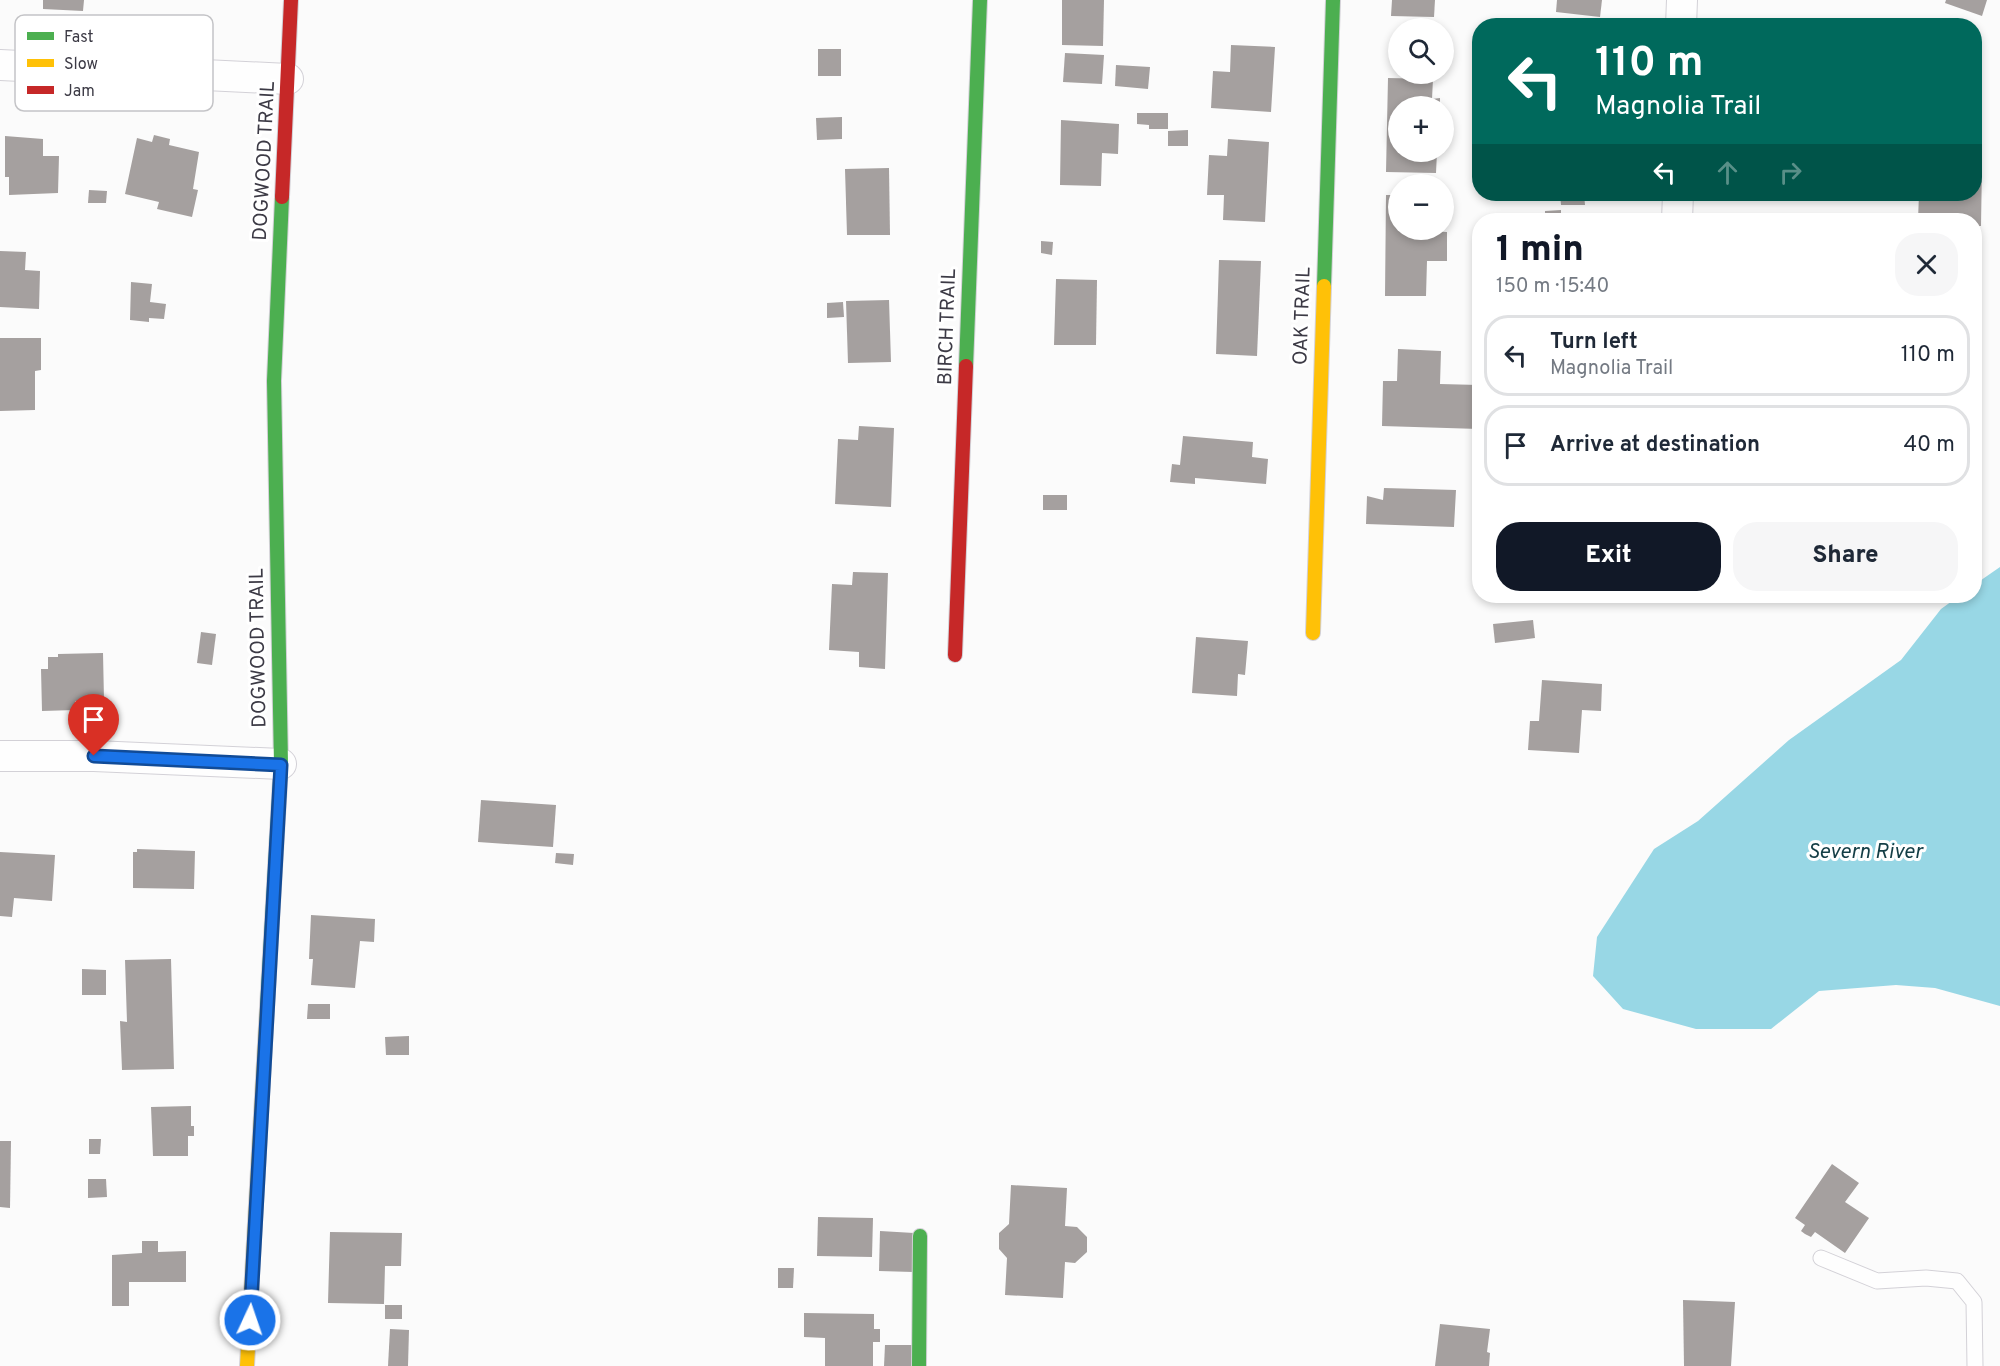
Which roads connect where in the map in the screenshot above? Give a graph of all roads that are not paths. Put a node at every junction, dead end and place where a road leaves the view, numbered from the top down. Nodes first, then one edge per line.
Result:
1 (291, 0) edge
2 (980, 0) edge
3 (1333, 0) edge
4 (1682, 0) edge
5 (1681, 18) edge
6 (0, 66) edge
7 (15, 67) edge
8 (213, 75) edge
9 (288, 78) junction
10 (1313, 633) dead end
11 (955, 655) dead end
12 (0, 756) edge
13 (281, 765) junction
14 (920, 1236) dead end
15 (1821, 1258) dead end
16 (247, 1366) edge
17 (920, 1366) edge
18 (1975, 1366) edge

1 - 9 street, DOGWOOD TRAIL
2 - 11 street, BIRCH TRAIL
3 - 10 street, OAK TRAIL
4 - 5 street
6 - 7 street
8 - 9 street
9 - 13 street, DOGWOOD TRAIL
12 - 13 street
13 - 16 street, DOGWOOD TRAIL
14 - 17 street
15 - 18 lane

